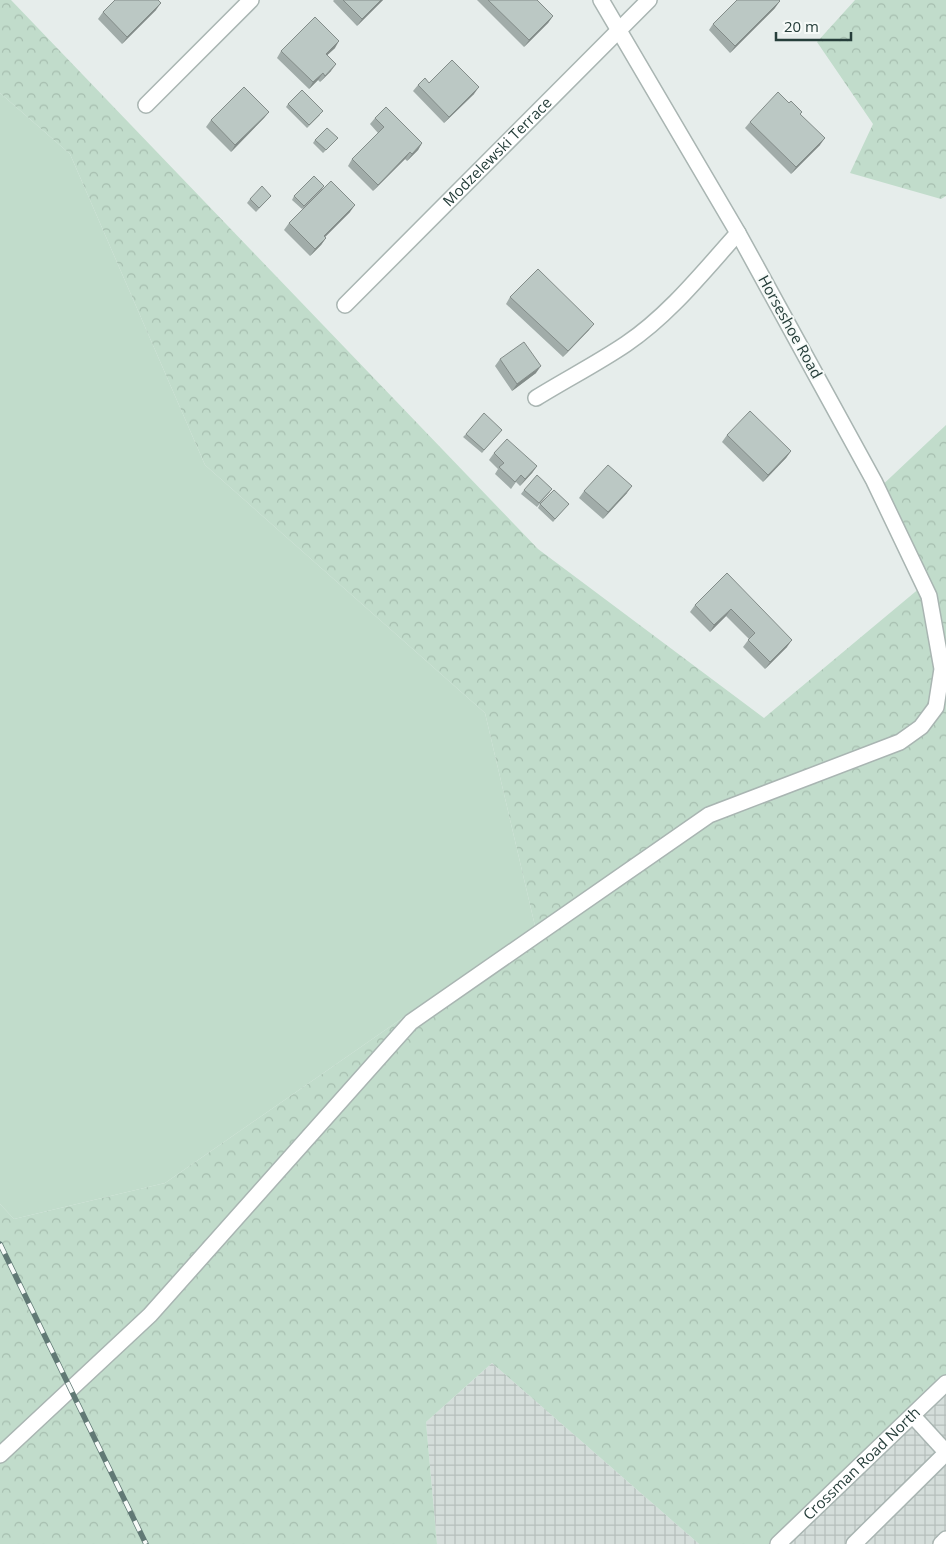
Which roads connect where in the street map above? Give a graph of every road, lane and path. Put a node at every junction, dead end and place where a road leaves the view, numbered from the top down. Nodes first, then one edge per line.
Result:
1 (252, 0) edge
2 (601, 0) edge
3 (649, 0) edge
4 (618, 31) junction
5 (146, 105) dead end
6 (738, 233) junction
7 (345, 305) dead end
8 (536, 398) dead end
9 (946, 1383) edge
10 (913, 1416) junction
11 (946, 1452) edge
12 (0, 1455) edge
13 (946, 1539) edge
14 (778, 1544) edge
15 (854, 1544) edge
16 (941, 1544) edge

1 - 5 street
2 - 4 street, Horseshoe Road
3 - 4 street, Modzelewski Terrace
4 - 6 street, Horseshoe Road
4 - 7 street, Modzelewski Terrace
6 - 8 street
6 - 12 street, Horseshoe Road
9 - 10 street, Crossman Road North
10 - 11 street
10 - 14 street, Crossman Road North
11 - 15 street
13 - 16 street

